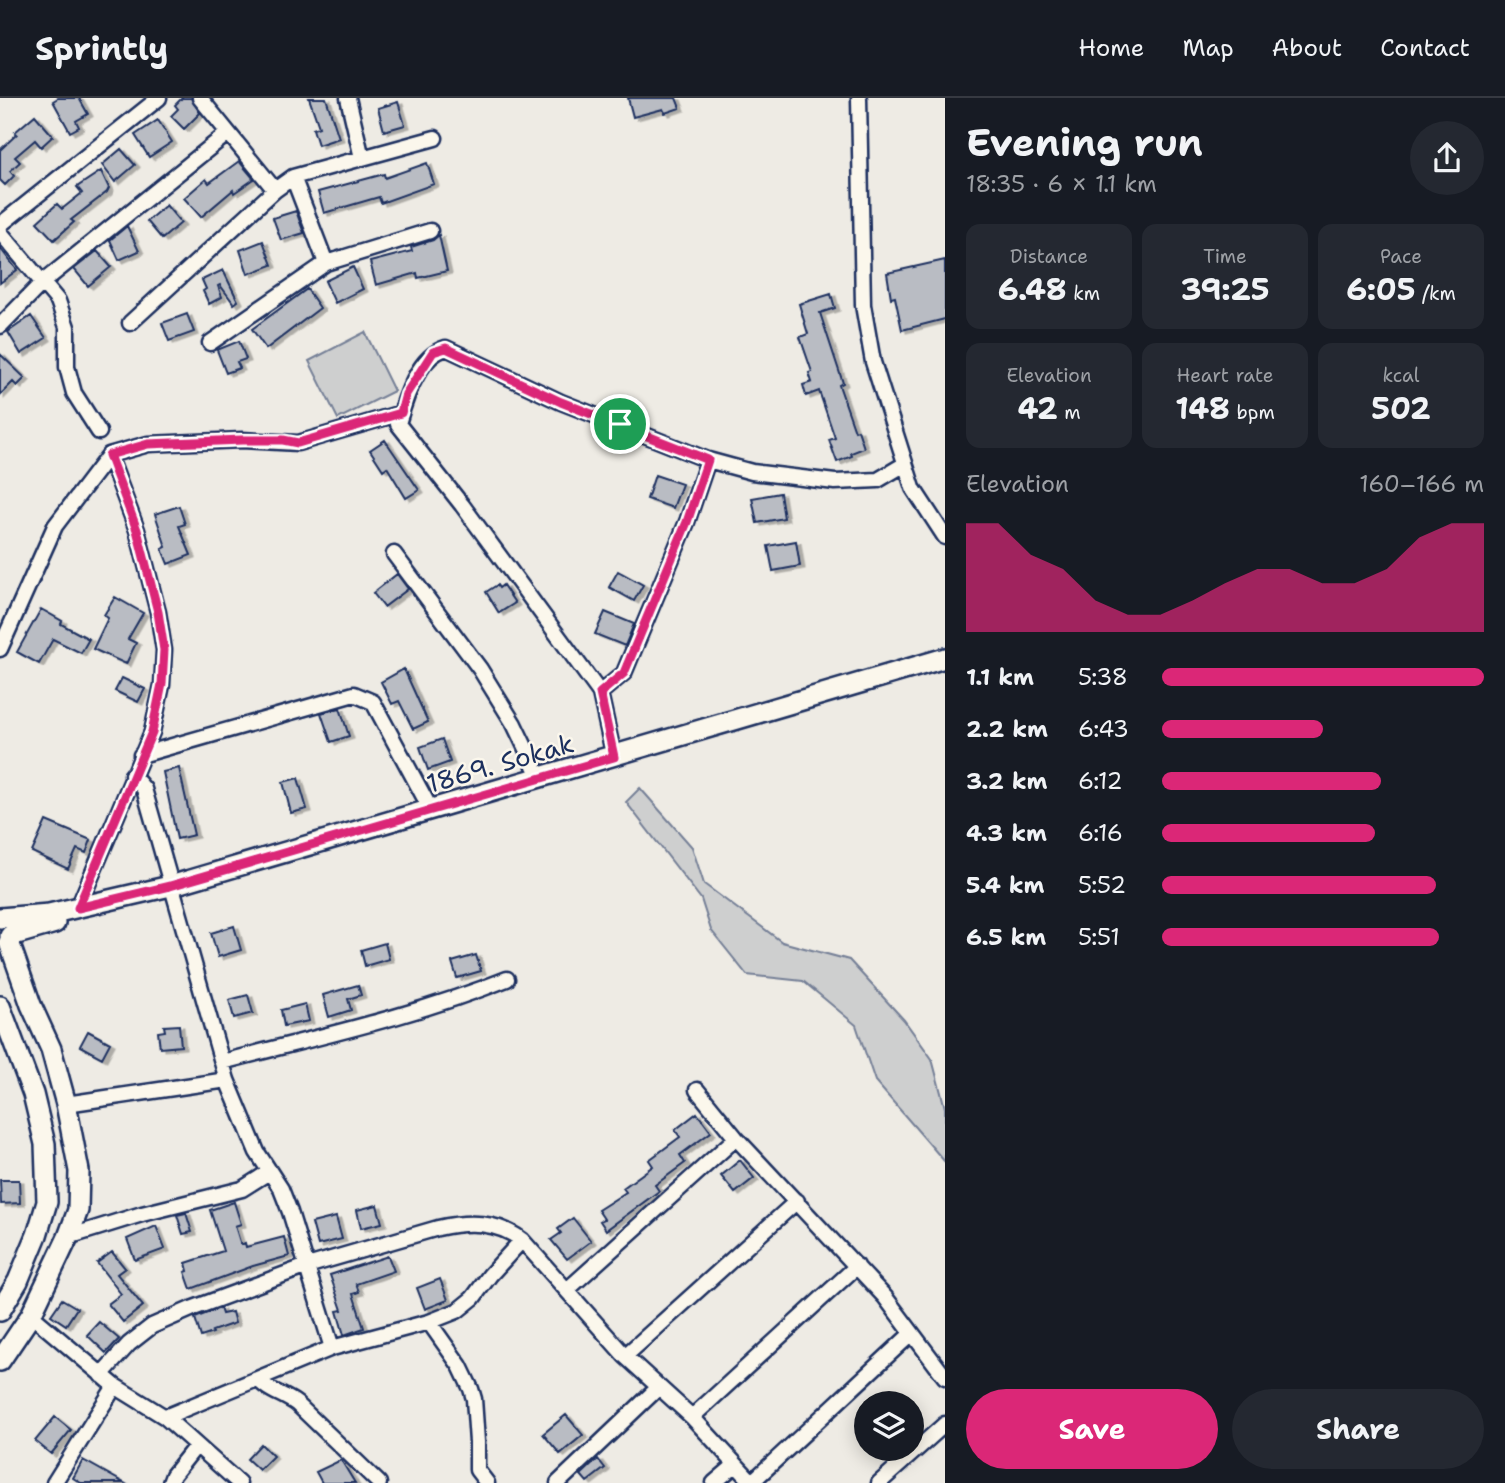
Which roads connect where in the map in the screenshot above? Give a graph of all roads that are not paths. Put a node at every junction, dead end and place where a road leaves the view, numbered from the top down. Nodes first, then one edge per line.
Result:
1 (159, 98) edge
2 (200, 98) edge
3 (348, 98) edge
4 (859, 98) edge
5 (228, 133) junction
6 (435, 138) dead end
7 (362, 158) junction
8 (293, 177) junction
9 (275, 190) junction
10 (0, 225) edge
11 (430, 231) dead end
12 (0, 232) edge
13 (326, 263) junction
14 (43, 282) junction
15 (130, 323) dead end
16 (0, 326) edge
17 (209, 343) dead end
18 (401, 413) junction
19 (99, 432) dead end
20 (109, 455) junction
21 (708, 460) junction
22 (905, 464) junction
23 (945, 537) edge
24 (394, 554) dead end
25 (0, 649) edge
26 (945, 658) edge
27 (600, 693) junction
28 (141, 755) junction
29 (614, 757) junction
30 (132, 775) junction
31 (540, 778) junction
32 (431, 810) junction
33 (170, 886) junction
34 (149, 891) junction
35 (78, 908) junction
36 (41, 927) junction
37 (4, 934) edge
38 (21, 975) junction
39 (507, 979) dead end
40 (0, 1006) edge
41 (222, 1062) junction
42 (227, 1080) junction
43 (697, 1090) dead end
44 (66, 1104) junction
45 (736, 1138) junction
46 (270, 1172) junction
47 (797, 1201) junction
48 (68, 1237) junction
49 (522, 1240) junction
50 (307, 1266) junction
51 (857, 1266) junction
52 (567, 1290) junction
53 (0, 1311) edge
54 (31, 1315) junction
55 (429, 1322) junction
56 (912, 1333) junction
57 (332, 1348) junction
58 (625, 1356) junction
59 (0, 1361) edge
60 (101, 1375) junction
61 (945, 1377) edge
62 (258, 1379) junction
63 (115, 1386) junction
64 (659, 1387) junction
65 (165, 1417) junction
66 (692, 1417) junction
67 (945, 1424) edge
68 (196, 1446) junction
69 (735, 1465) junction
70 (752, 1482) edge
71 (54, 1483) edge
72 (170, 1483) edge
73 (239, 1483) edge
74 (379, 1483) edge
75 (486, 1483) edge
76 (558, 1483) edge
77 (714, 1483) edge
78 (878, 1483) edge

1 - 10 street
2 - 5 street
3 - 7 street
4 - 22 street
5 - 9 street
5 - 14 street
6 - 7 street
7 - 8 street
8 - 9 street
8 - 13 street
9 - 15 street
11 - 13 street
12 - 14 street
13 - 17 street
14 - 16 street
14 - 19 street
18 - 20 street
18 - 21 street
18 - 27 street
20 - 25 street
20 - 28 street
21 - 22 street
21 - 27 street
22 - 23 street
24 - 31 street
26 - 29 main road, 1869. Sokak
27 - 29 street
28 - 30 street
28 - 32 street
29 - 31 main road, 1869. Sokak
30 - 33 street
30 - 35 street
31 - 32 main road, 1869. Sokak
32 - 33 main road, 1869. Sokak
33 - 34 main road, 1869. Sokak
33 - 41 street
34 - 35 main road, 1869. Sokak
34 - 36 main road, 1869. Sokak
35 - 37 main road, 1869. Sokak
36 - 37 main road, 1869. Sokak
36 - 38 main road
37 - 38 main road
38 - 44 main road
39 - 41 street
40 - 53 main road
41 - 42 street
42 - 44 street
42 - 46 street
43 - 45 street
44 - 48 main road
45 - 47 street
45 - 52 street
46 - 48 street
46 - 50 street
47 - 51 street
47 - 58 street
48 - 54 main road
49 - 50 street
49 - 52 street
49 - 55 street
50 - 57 street
50 - 60 street
51 - 56 street
51 - 66 street
52 - 58 street
54 - 59 main road
54 - 60 street
55 - 57 street
55 - 75 street
56 - 61 street
56 - 70 street
57 - 62 street
58 - 64 street
60 - 63 street
62 - 65 street
62 - 74 street
63 - 65 street
63 - 71 street
64 - 66 street
64 - 76 street
65 - 68 street
66 - 69 street
67 - 78 street
68 - 72 street
68 - 73 street
69 - 70 street
69 - 77 street

